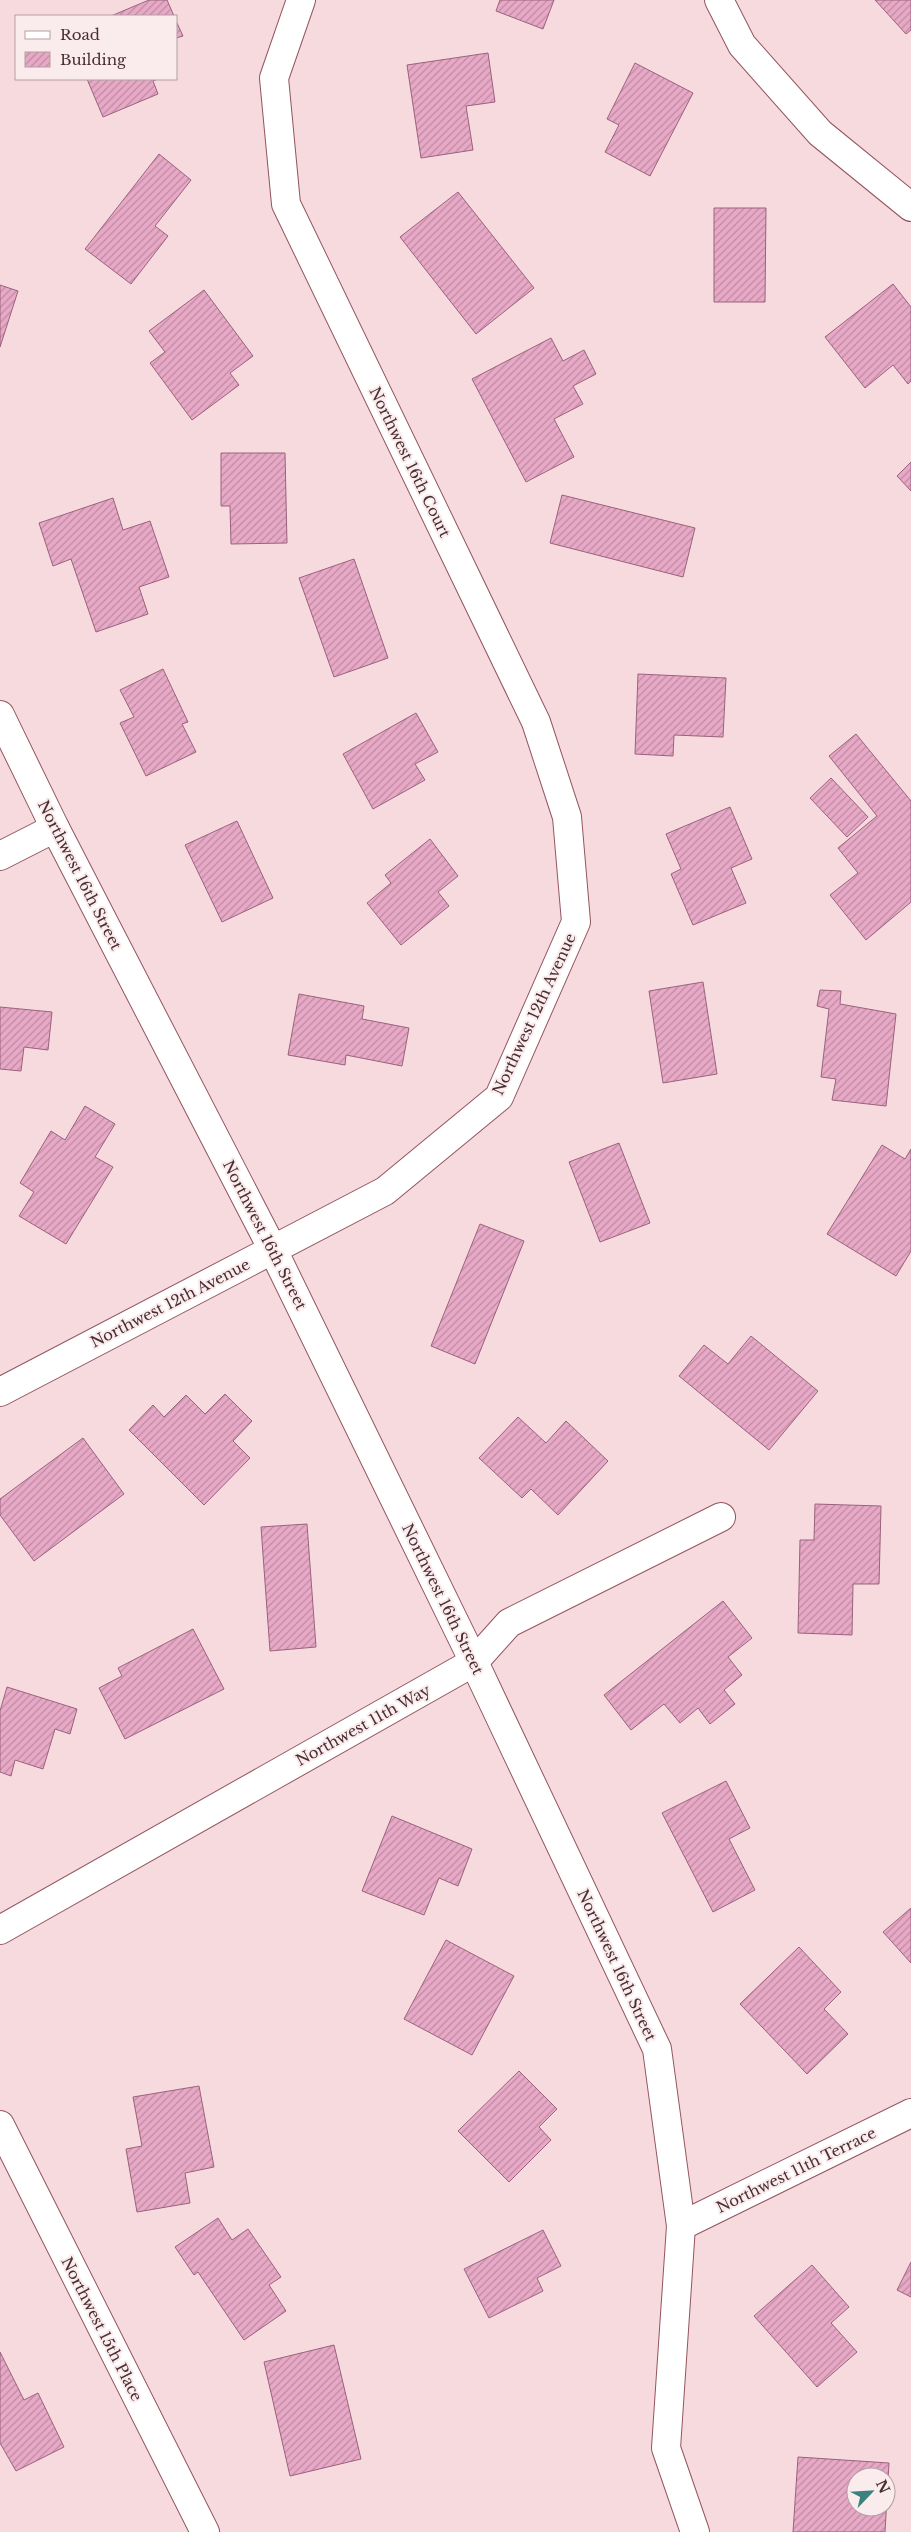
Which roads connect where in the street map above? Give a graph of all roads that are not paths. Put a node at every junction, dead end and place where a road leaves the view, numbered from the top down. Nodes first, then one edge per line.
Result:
1 (301, 0) edge
2 (719, 0) edge
3 (911, 207) edge
4 (0, 716) edge
5 (55, 828) junction
6 (0, 856) edge
7 (576, 922) joint
8 (273, 1250) junction
9 (0, 1392) edge
10 (721, 1517) dead end
11 (474, 1662) junction
12 (0, 1930) edge
13 (911, 2113) edge
14 (0, 2125) edge
15 (681, 2226) junction
16 (205, 2532) edge
17 (695, 2532) edge

1 - 7 street, Northwest 16th Court
2 - 3 street
4 - 5 street, Northwest 16th Street
5 - 6 street
5 - 8 street, Northwest 16th Street
7 - 8 street, Northwest 12th Avenue
8 - 9 street, Northwest 12th Avenue
8 - 11 street, Northwest 16th Street
10 - 11 street, Northwest 11th Way
11 - 12 street, Northwest 11th Way
11 - 15 street, Northwest 16th Street
13 - 15 street, Northwest 11th Terrace
14 - 16 street, Northwest 15th Place
15 - 17 street, Northwest 16th Street

